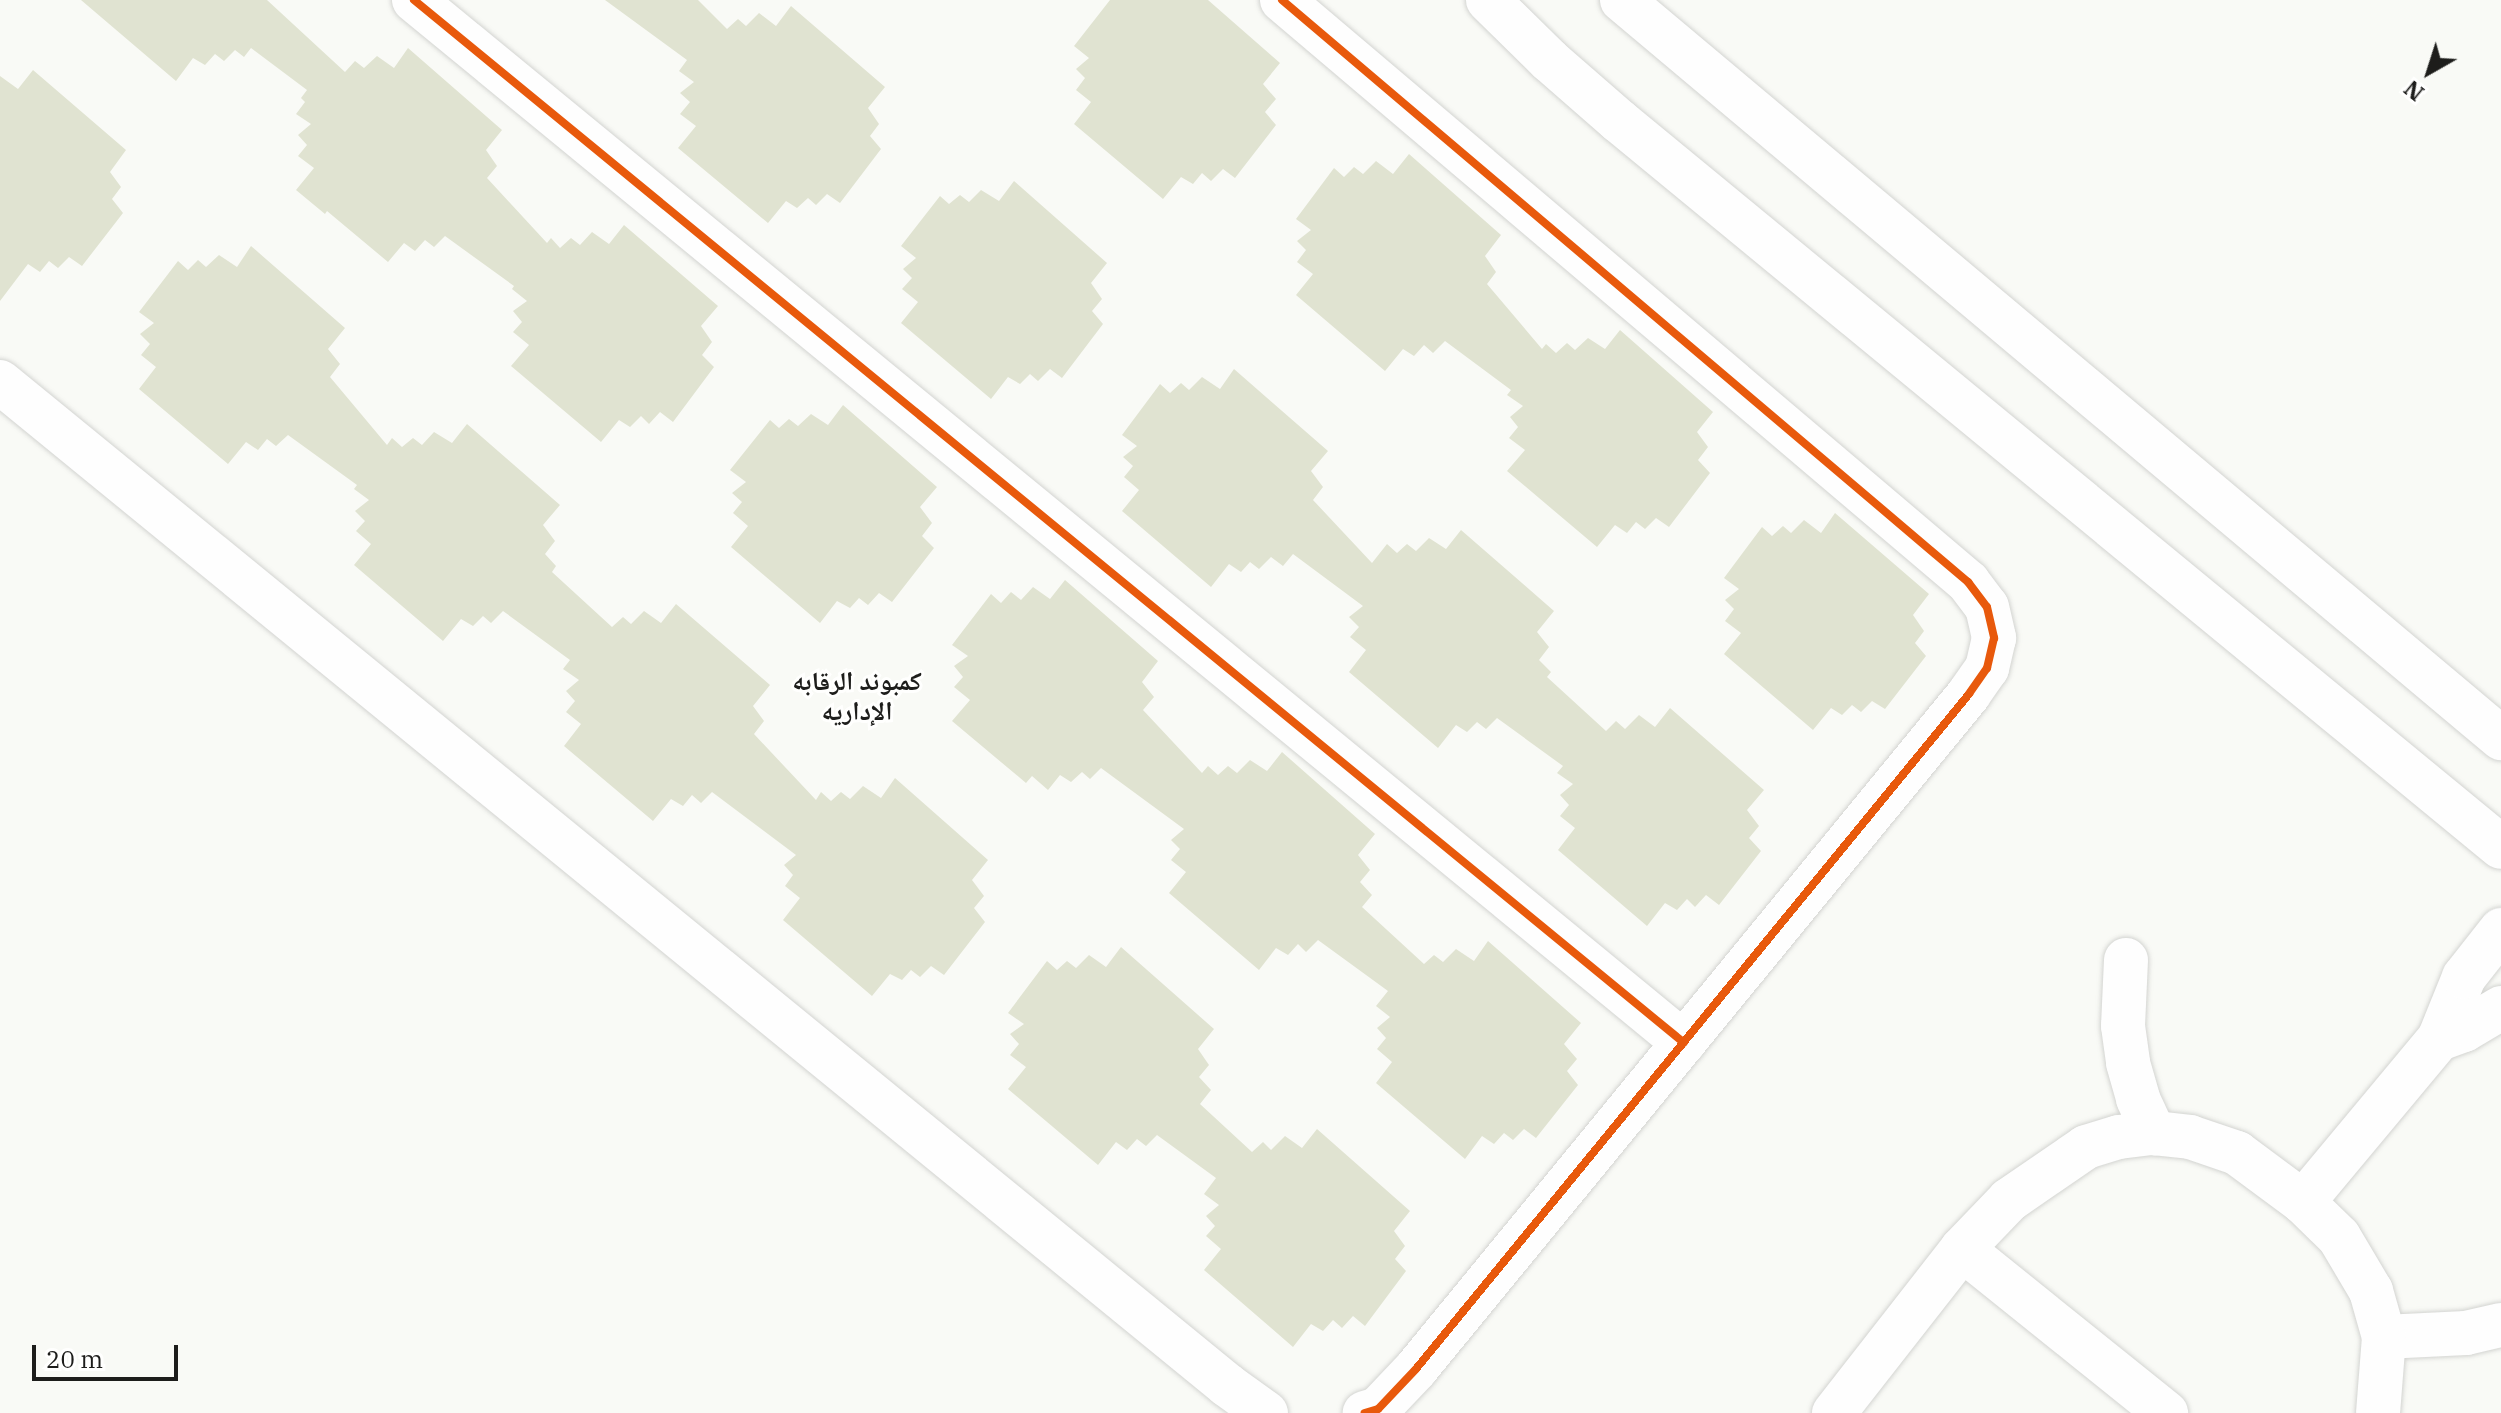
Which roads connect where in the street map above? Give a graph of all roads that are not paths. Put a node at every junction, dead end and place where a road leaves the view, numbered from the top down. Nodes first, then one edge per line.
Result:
1 (414, 0) edge
2 (1282, 0) edge
3 (1488, 0) edge
4 (1622, 0) edge
5 (0, 382) edge
6 (2501, 738) edge
7 (2501, 847) edge
8 (2501, 930) edge
9 (2126, 960) dead end
10 (2501, 1008) edge
11 (2439, 1039) junction
12 (1684, 1043) junction
13 (2154, 1133) junction
14 (2303, 1202) junction
15 (1962, 1249) junction
16 (2501, 1325) edge
17 (2384, 1337) junction
18 (1266, 1413) edge
19 (1365, 1413) edge
20 (1834, 1413) edge
21 (2166, 1413) edge
22 (2378, 1413) edge

1 - 12 street
2 - 12 street
3 - 7 street
4 - 6 street
5 - 18 street
8 - 11 street
9 - 13 street
10 - 11 street
11 - 14 street
12 - 19 street
13 - 14 street
13 - 15 street
14 - 17 street
15 - 20 street
15 - 21 street
16 - 17 street
17 - 22 street

